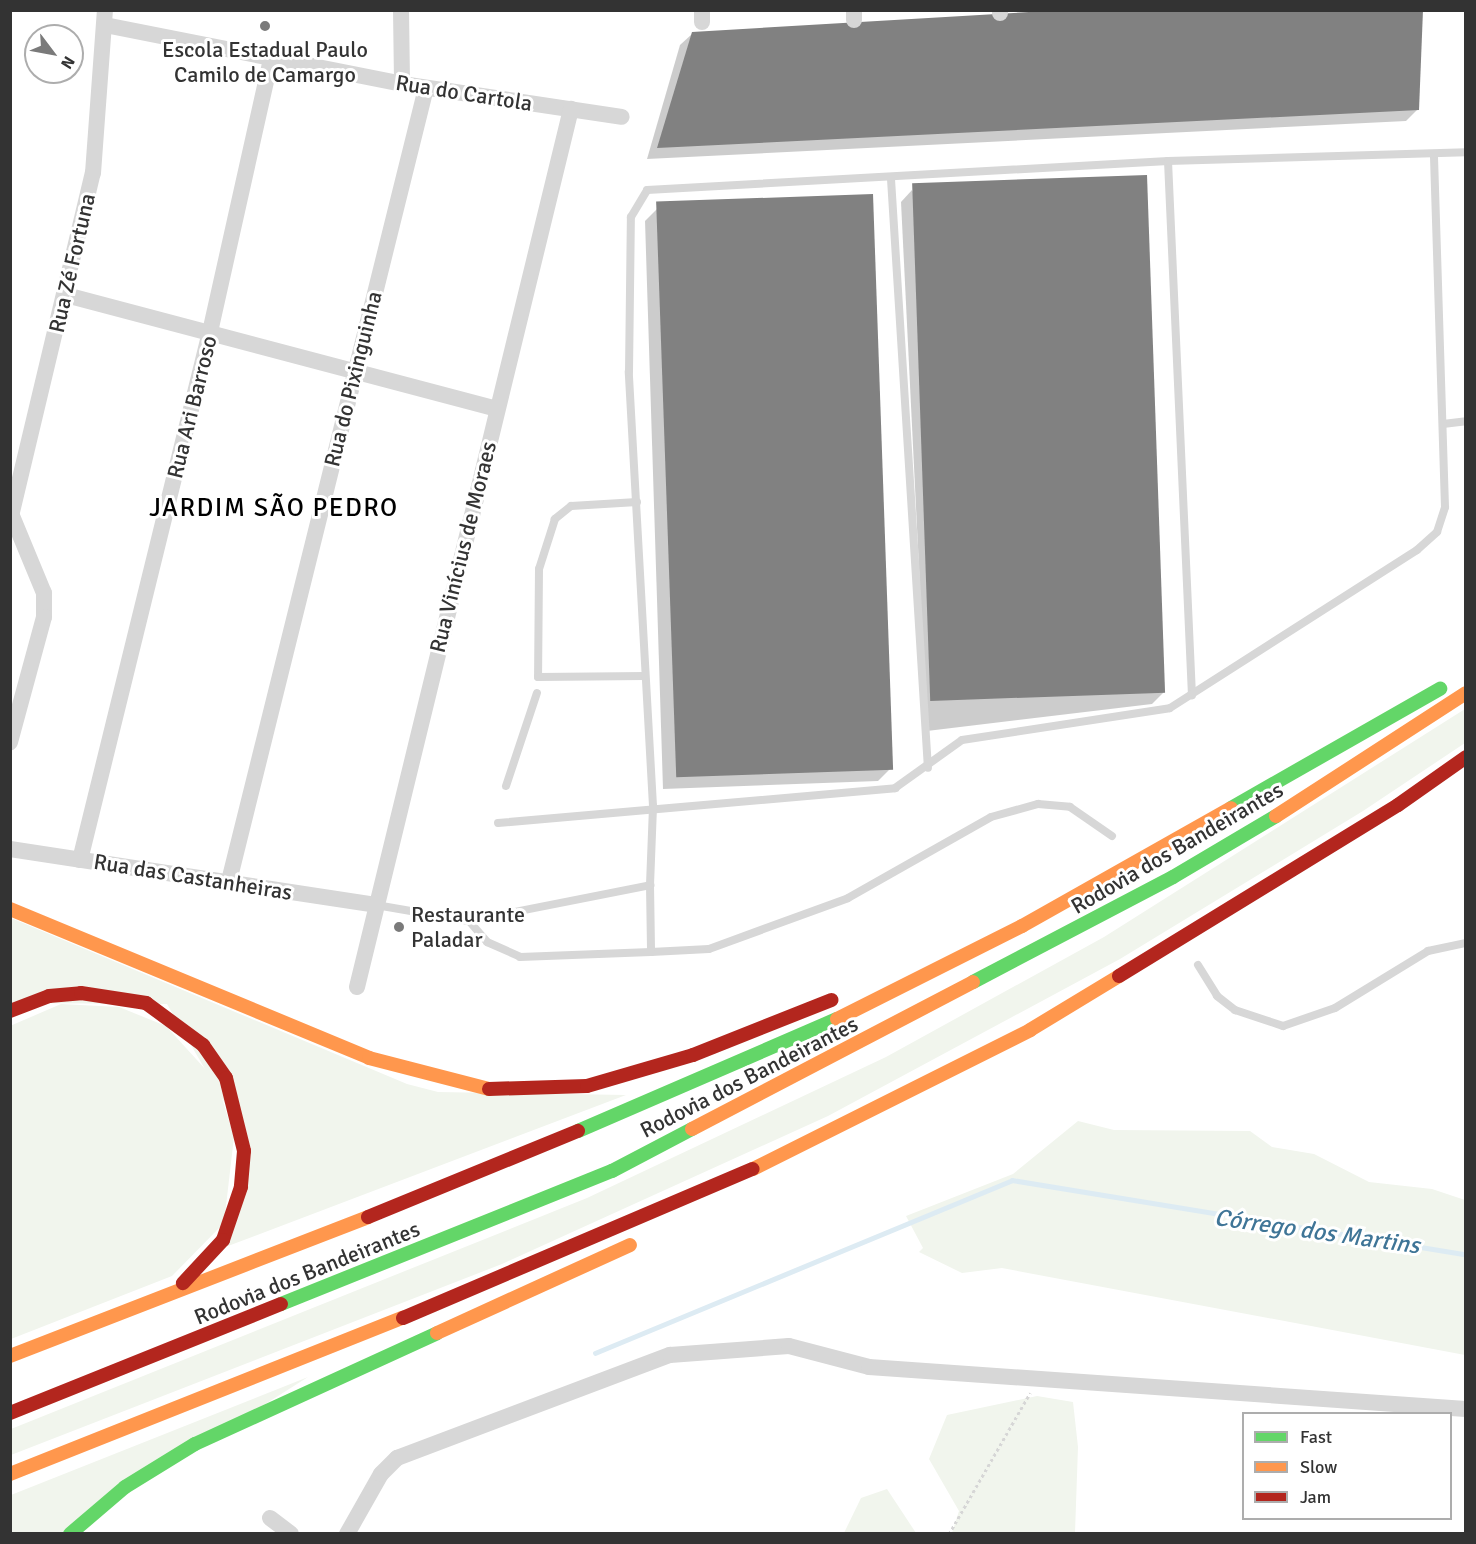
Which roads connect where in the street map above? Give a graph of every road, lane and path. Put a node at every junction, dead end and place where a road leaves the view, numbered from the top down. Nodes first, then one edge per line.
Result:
1 (401, 10) edge
2 (105, 18) edge
3 (271, 58) junction
4 (402, 84) junction
5 (426, 88) junction
6 (571, 109) junction
7 (622, 117) dead end
8 (1466, 152) edge
9 (1434, 154) junction
10 (1168, 161) junction
11 (891, 179) junction
12 (66, 295) junction
13 (210, 332) junction
14 (354, 373) junction
15 (496, 409) junction
16 (1466, 421) edge
17 (1443, 424) junction
18 (637, 502) junction
19 (11, 511) edge
20 (645, 676) junction
21 (1466, 676) edge
22 (537, 693) dead end
23 (1466, 693) edge
24 (1192, 695) junction
25 (10, 742) edge
26 (1466, 757) edge
27 (928, 768) junction
28 (506, 786) dead end
29 (652, 806) junction
30 (498, 823) dead end
31 (1112, 836) dead end
32 (10, 849) edge
33 (80, 860) junction
34 (229, 881) junction
35 (650, 885) junction
36 (376, 905) junction
37 (10, 909) edge
38 (469, 921) junction
39 (1022, 926) junction
40 (1466, 943) edge
41 (651, 952) junction
42 (1198, 965) dead end
43 (357, 987) dead end
44 (10, 1011) edge
45 (811, 1144) junction
46 (691, 1213) dead end
47 (650, 1235) dead end
48 (124, 1313) junction
49 (10, 1356) edge
50 (1039, 1379) junction
51 (1466, 1408) edge
52 (10, 1413) edge
53 (10, 1474) edge
54 (270, 1518) dead end
55 (70, 1533) edge
56 (291, 1533) edge
57 (347, 1533) edge
58 (949, 1533) edge

1 - 4 street
2 - 3 street, Rua do Cartola
2 - 12 street, Rua Zé Fortuna
3 - 4 street, Rua do Cartola
3 - 13 street, Rua Ari Barroso
4 - 5 street, Rua do Cartola
5 - 6 street, Rua do Cartola
5 - 14 street, Rua do Pixinguinha
6 - 7 street, Rua do Cartola
6 - 15 street, Rua Vinícius de Moraes
8 - 9 lane
9 - 10 lane
9 - 17 lane
10 - 11 lane
10 - 24 lane
11 - 18 lane
11 - 27 lane
12 - 13 street
12 - 19 street, Rua Zé Fortuna
13 - 14 street
13 - 33 street, Rua Ari Barroso
14 - 15 street
14 - 34 street, Rua do Pixinguinha
15 - 36 street, Rua Vinícius de Moraes
16 - 17 lane
17 - 24 lane
18 - 20 lane
18 - 20 lane
19 - 25 street
20 - 29 lane
21 - 39 highway
22 - 28 lane
23 - 52 highway, Rodovia dos Bandeirantes
24 - 27 lane
26 - 45 highway
27 - 29 lane
29 - 30 lane
29 - 35 lane
31 - 41 lane
32 - 33 street, Rua das Castanheiras
33 - 34 street, Rua das Castanheiras
34 - 36 street, Rua das Castanheiras
35 - 38 lane
35 - 41 lane
36 - 38 lane
36 - 43 street, Rua Vinícius de Moraes
37 - 39 highway
38 - 41 lane
39 - 48 highway
40 - 42 lane
44 - 48 highway
45 - 46 highway
45 - 53 highway
47 - 55 highway
48 - 49 highway
50 - 51 street
50 - 57 street
50 - 58 path
54 - 56 street

